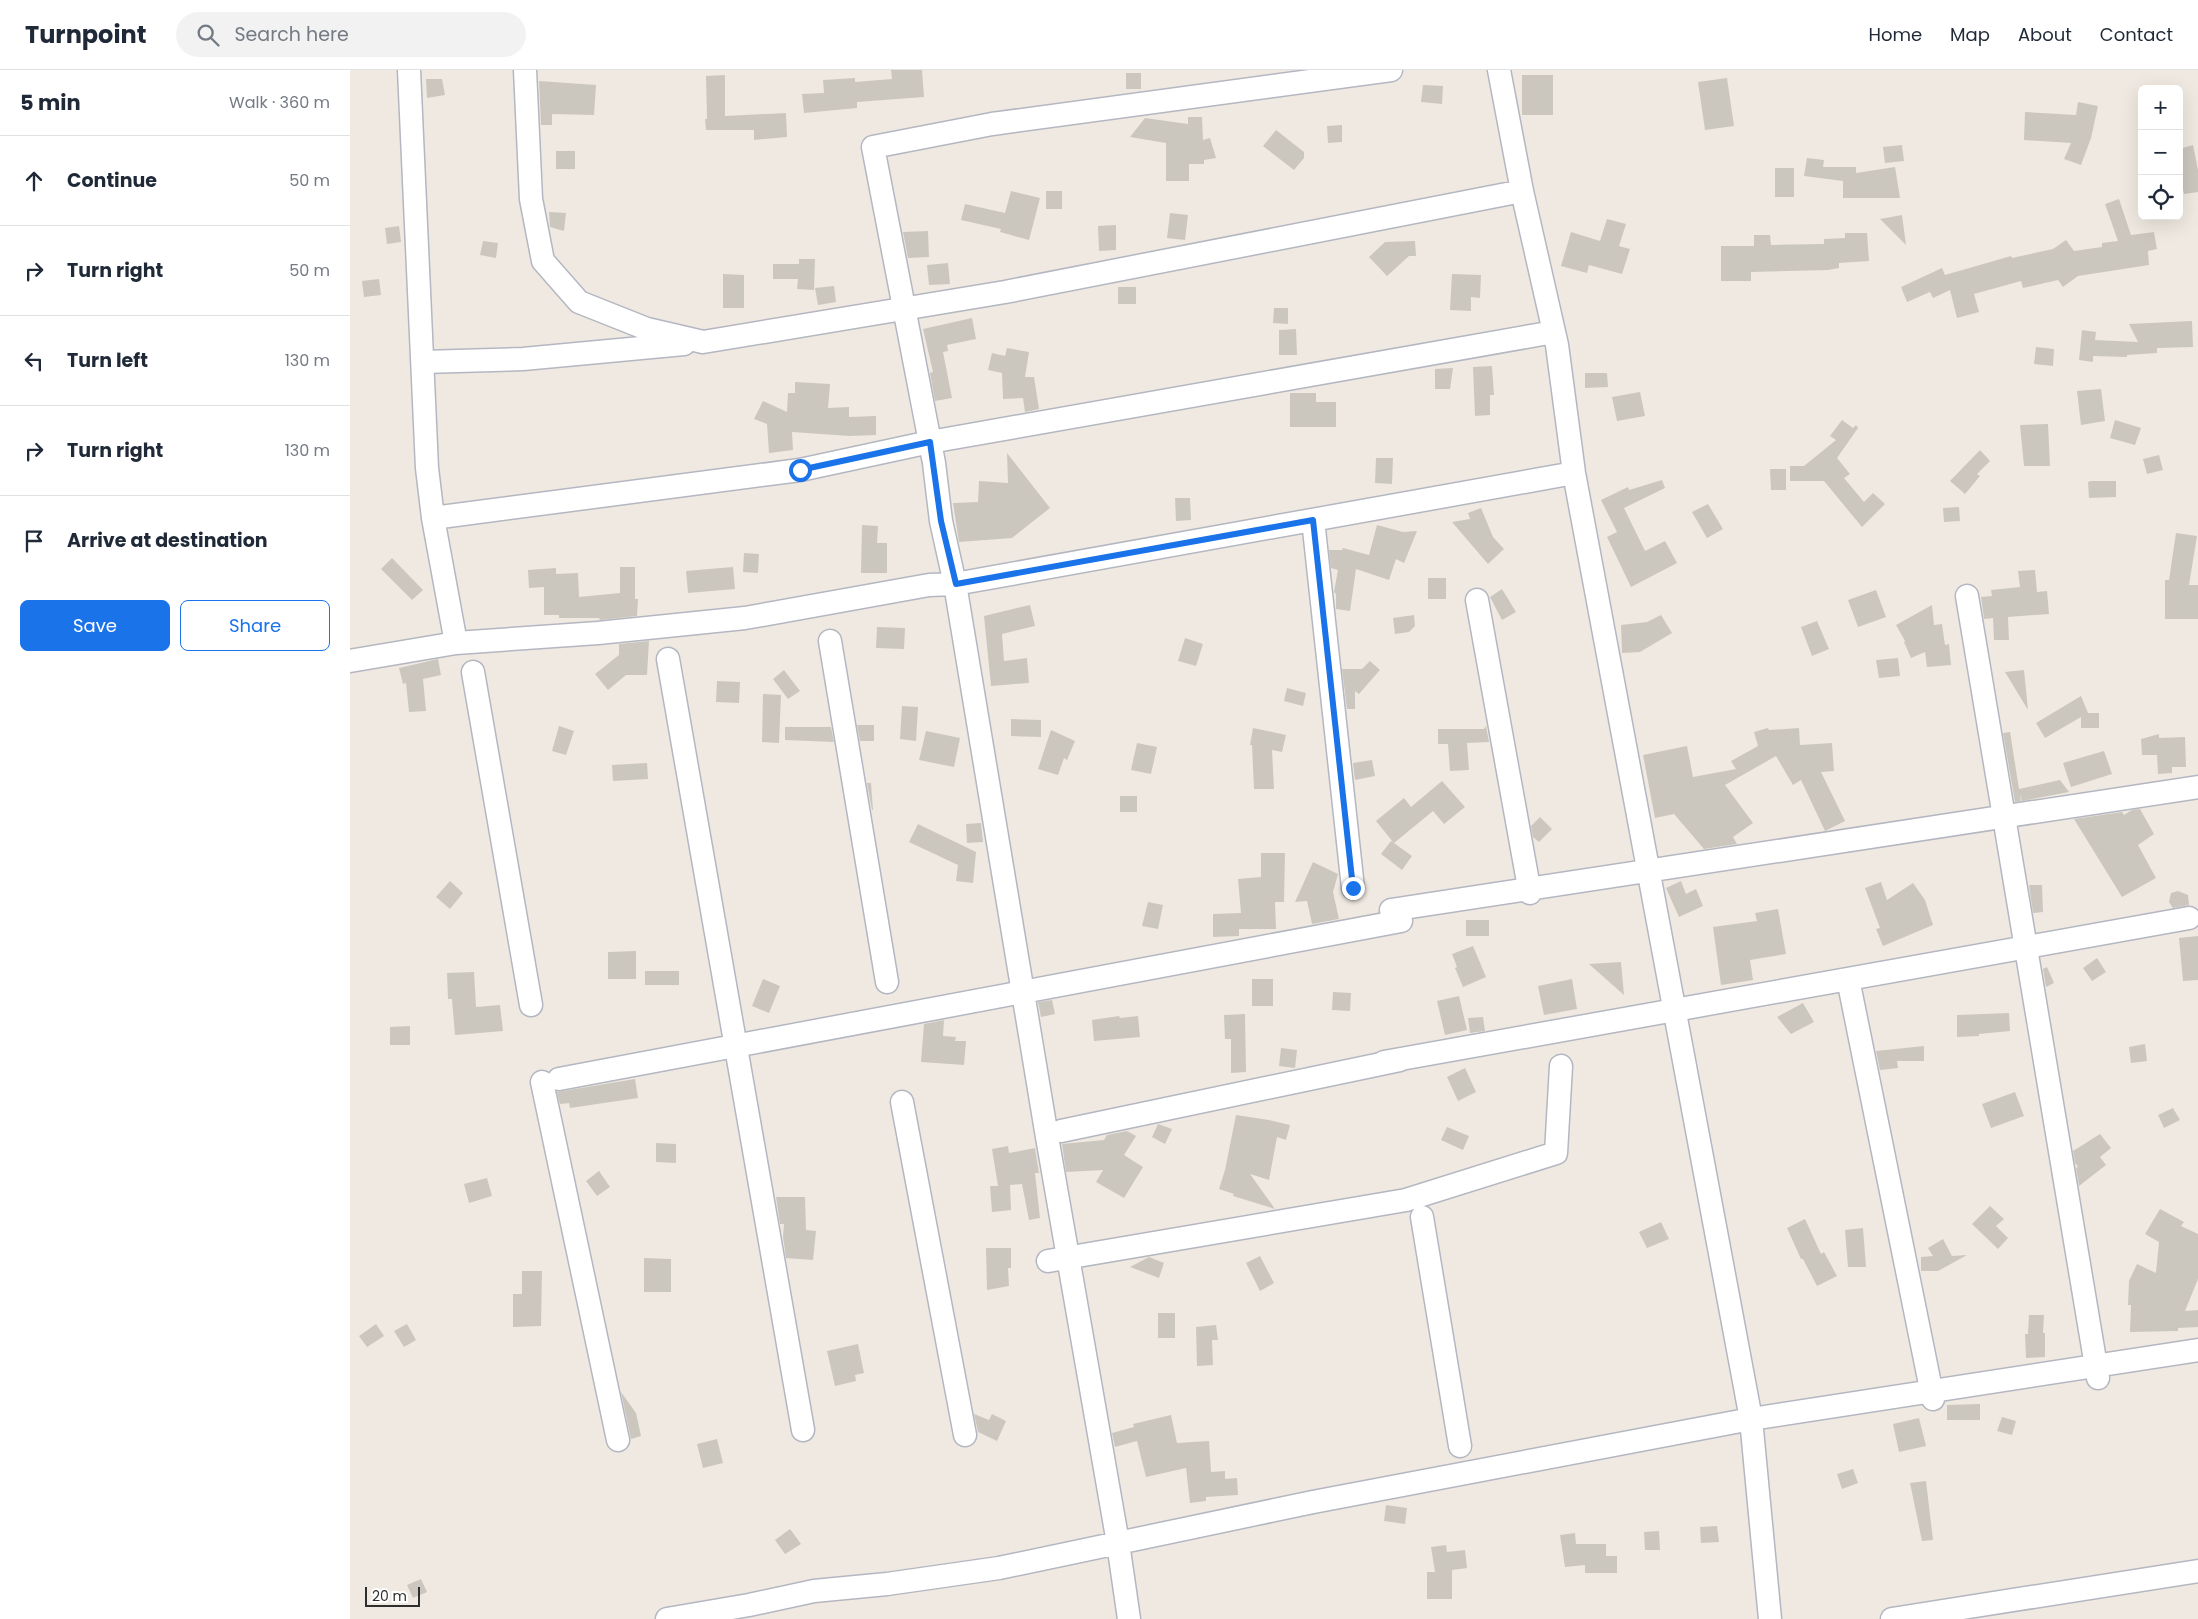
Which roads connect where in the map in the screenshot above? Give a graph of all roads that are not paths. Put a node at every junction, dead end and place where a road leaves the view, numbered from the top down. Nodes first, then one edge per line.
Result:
1 (409, 70) edge
2 (525, 70) edge
3 (1391, 70) edge
4 (1499, 70) edge
5 (1522, 191) junction
6 (904, 307) junction
7 (1554, 332) junction
8 (703, 342) junction
9 (423, 362) junction
10 (930, 442) junction
11 (1574, 473) junction
12 (433, 518) junction
13 (1313, 520) junction
14 (956, 584) junction
15 (1968, 596) dead end
16 (1477, 600) dead end
17 (830, 641) dead end
18 (456, 643) junction
19 (668, 659) dead end
20 (350, 661) edge
21 (473, 672) dead end
22 (2198, 787) edge
23 (1353, 888) dead end
24 (1530, 893) dead end
25 (2194, 917) edge
26 (2160, 922) dead end
27 (1848, 979) junction
28 (887, 982) dead end
29 (530, 1005) dead end
30 (1561, 1066) dead end
31 (902, 1102) dead end
32 (1061, 1131) dead end
33 (1422, 1216) dead end
34 (1048, 1261) dead end
35 (2198, 1350) edge
36 (2098, 1378) dead end
37 (1933, 1399) dead end
38 (1751, 1419) junction
39 (803, 1430) dead end
40 (965, 1435) dead end
41 (618, 1440) dead end
42 (1460, 1446) dead end
43 (1118, 1542) junction
44 (2198, 1571) edge
45 (666, 1619) edge
46 (1129, 1619) edge
47 (1770, 1619) edge
48 (1892, 1619) edge

1 - 9 street
2 - 8 street
3 - 6 street
4 - 5 street
5 - 6 street
5 - 7 street
6 - 8 street
6 - 10 street
7 - 10 street
7 - 11 street
8 - 9 street
9 - 12 street
10 - 12 street
10 - 14 street
11 - 13 street
11 - 38 street
12 - 18 street
13 - 14 street
13 - 23 street
14 - 18 street
14 - 43 street
15 - 36 street
16 - 24 street
17 - 28 street
18 - 20 street
19 - 39 street
21 - 29 street
22 - 41 street
25 - 26 street
25 - 27 street
27 - 32 street
27 - 37 street
30 - 34 street
31 - 40 street
33 - 42 street
35 - 38 street
38 - 43 street
38 - 47 street
43 - 45 street
43 - 46 street
44 - 48 street

